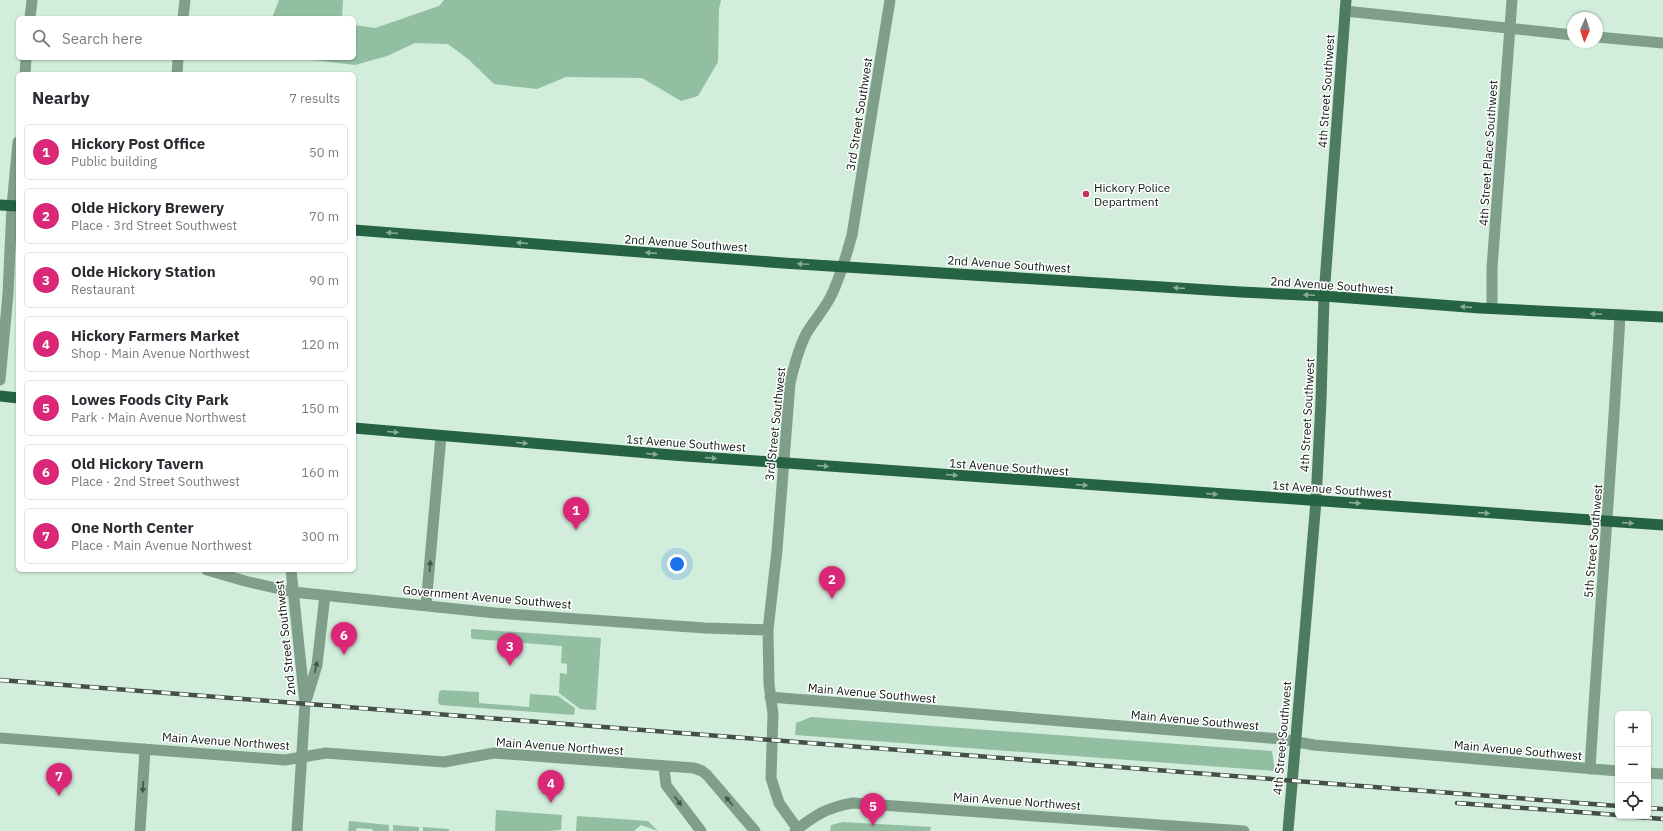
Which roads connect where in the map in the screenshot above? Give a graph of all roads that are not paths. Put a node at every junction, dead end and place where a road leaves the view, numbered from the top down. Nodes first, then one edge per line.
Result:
1 (32, 0) edge
2 (185, 0) edge
3 (890, 0) edge
4 (1512, 0) edge
5 (1346, 5) edge
6 (30, 16) edge
7 (183, 16) edge
8 (1510, 28) junction
9 (1567, 34) edge
10 (1603, 38) edge
11 (1663, 43) edge
12 (26, 60) edge
13 (178, 60) edge
14 (24, 72) edge
15 (177, 72) edge
16 (16, 185) edge
17 (0, 204) edge
18 (15, 206) edge
19 (356, 230) edge
20 (842, 267) junction
21 (1324, 296) junction
22 (1492, 308) junction
23 (1620, 315) junction
24 (1663, 317) edge
25 (0, 380) edge
26 (0, 396) edge
27 (16, 398) edge
28 (356, 428) edge
29 (441, 436) junction
30 (784, 463) junction
31 (1316, 501) junction
32 (1607, 521) junction
33 (1663, 526) edge
34 (214, 572) edge
35 (291, 572) edge
36 (293, 592) junction
37 (325, 595) junction
38 (426, 605) junction
39 (768, 630) junction
40 (770, 697) junction
41 (305, 704) junction
42 (0, 738) edge
43 (1295, 742) junction
44 (145, 748) junction
45 (301, 757) junction
46 (664, 767) junction
47 (1590, 769) junction
48 (1615, 771) edge
49 (1651, 773) edge
50 (1663, 774) edge
51 (797, 830) edge
52 (140, 831) edge
53 (297, 831) edge
54 (701, 831) edge
55 (755, 831) edge
56 (1244, 831) edge
57 (1288, 831) edge

1 - 6 street
2 - 7 street
3 - 20 street, 3rd Street Southwest
4 - 8 street, 4th Street Place Southwest
5 - 8 street
5 - 21 main road, 4th Street Southwest
8 - 9 street
8 - 22 street, 4th Street Place Southwest
10 - 11 street
12 - 14 street
13 - 15 street
16 - 18 street
17 - 18 main road
18 - 25 street
20 -> 19 main road, 2nd Avenue Southwest
21 -> 20 main road, 2nd Avenue Southwest
20 - 30 street, 3rd Street Southwest
22 -> 21 main road, 2nd Avenue Southwest
21 - 31 main road, 4th Street Southwest
23 -> 22 main road, 2nd Avenue Southwest
23 - 24 main road, 2nd Avenue Southwest
23 - 32 street, 5th Street Southwest
26 - 27 main road
28 -> 29 main road, 1st Avenue Southwest
29 -> 30 main road, 1st Avenue Southwest
38 -> 29 street
30 -> 31 main road, 1st Avenue Southwest
30 - 39 street, 3rd Street Southwest
31 -> 32 main road, 1st Avenue Southwest
31 - 43 main road, 4th Street Southwest
32 -> 33 main road, 1st Avenue Southwest
32 - 47 street, 5th Street Southwest
34 - 36 street, Government Avenue Southwest
35 - 36 street, 2nd Street Southwest
36 - 37 street, Government Avenue Southwest
36 - 41 street, 2nd Street Southwest
37 - 38 street, Government Avenue Southwest
41 -> 37 street, 2nd Street Southwest
38 - 39 street, Government Avenue Southwest
39 - 40 street, 3rd Street Southwest
40 - 43 street, Main Avenue Southwest
40 - 51 street, 3rd Street Southwest
41 - 45 street, 2nd Street Southwest
42 - 44 street, Main Avenue Northwest
43 - 47 street, Main Avenue Southwest
43 - 57 main road, 4th Street Southwest
44 - 45 street, Main Avenue Northwest
44 -> 52 street
45 - 46 street, Main Avenue Northwest
45 - 53 street, 2nd Street Southwest
46 -> 54 street
55 -> 46 street, Main Avenue Northwest
47 - 48 street, Main Avenue Southwest
49 - 50 street
51 - 56 street, Main Avenue Northwest

